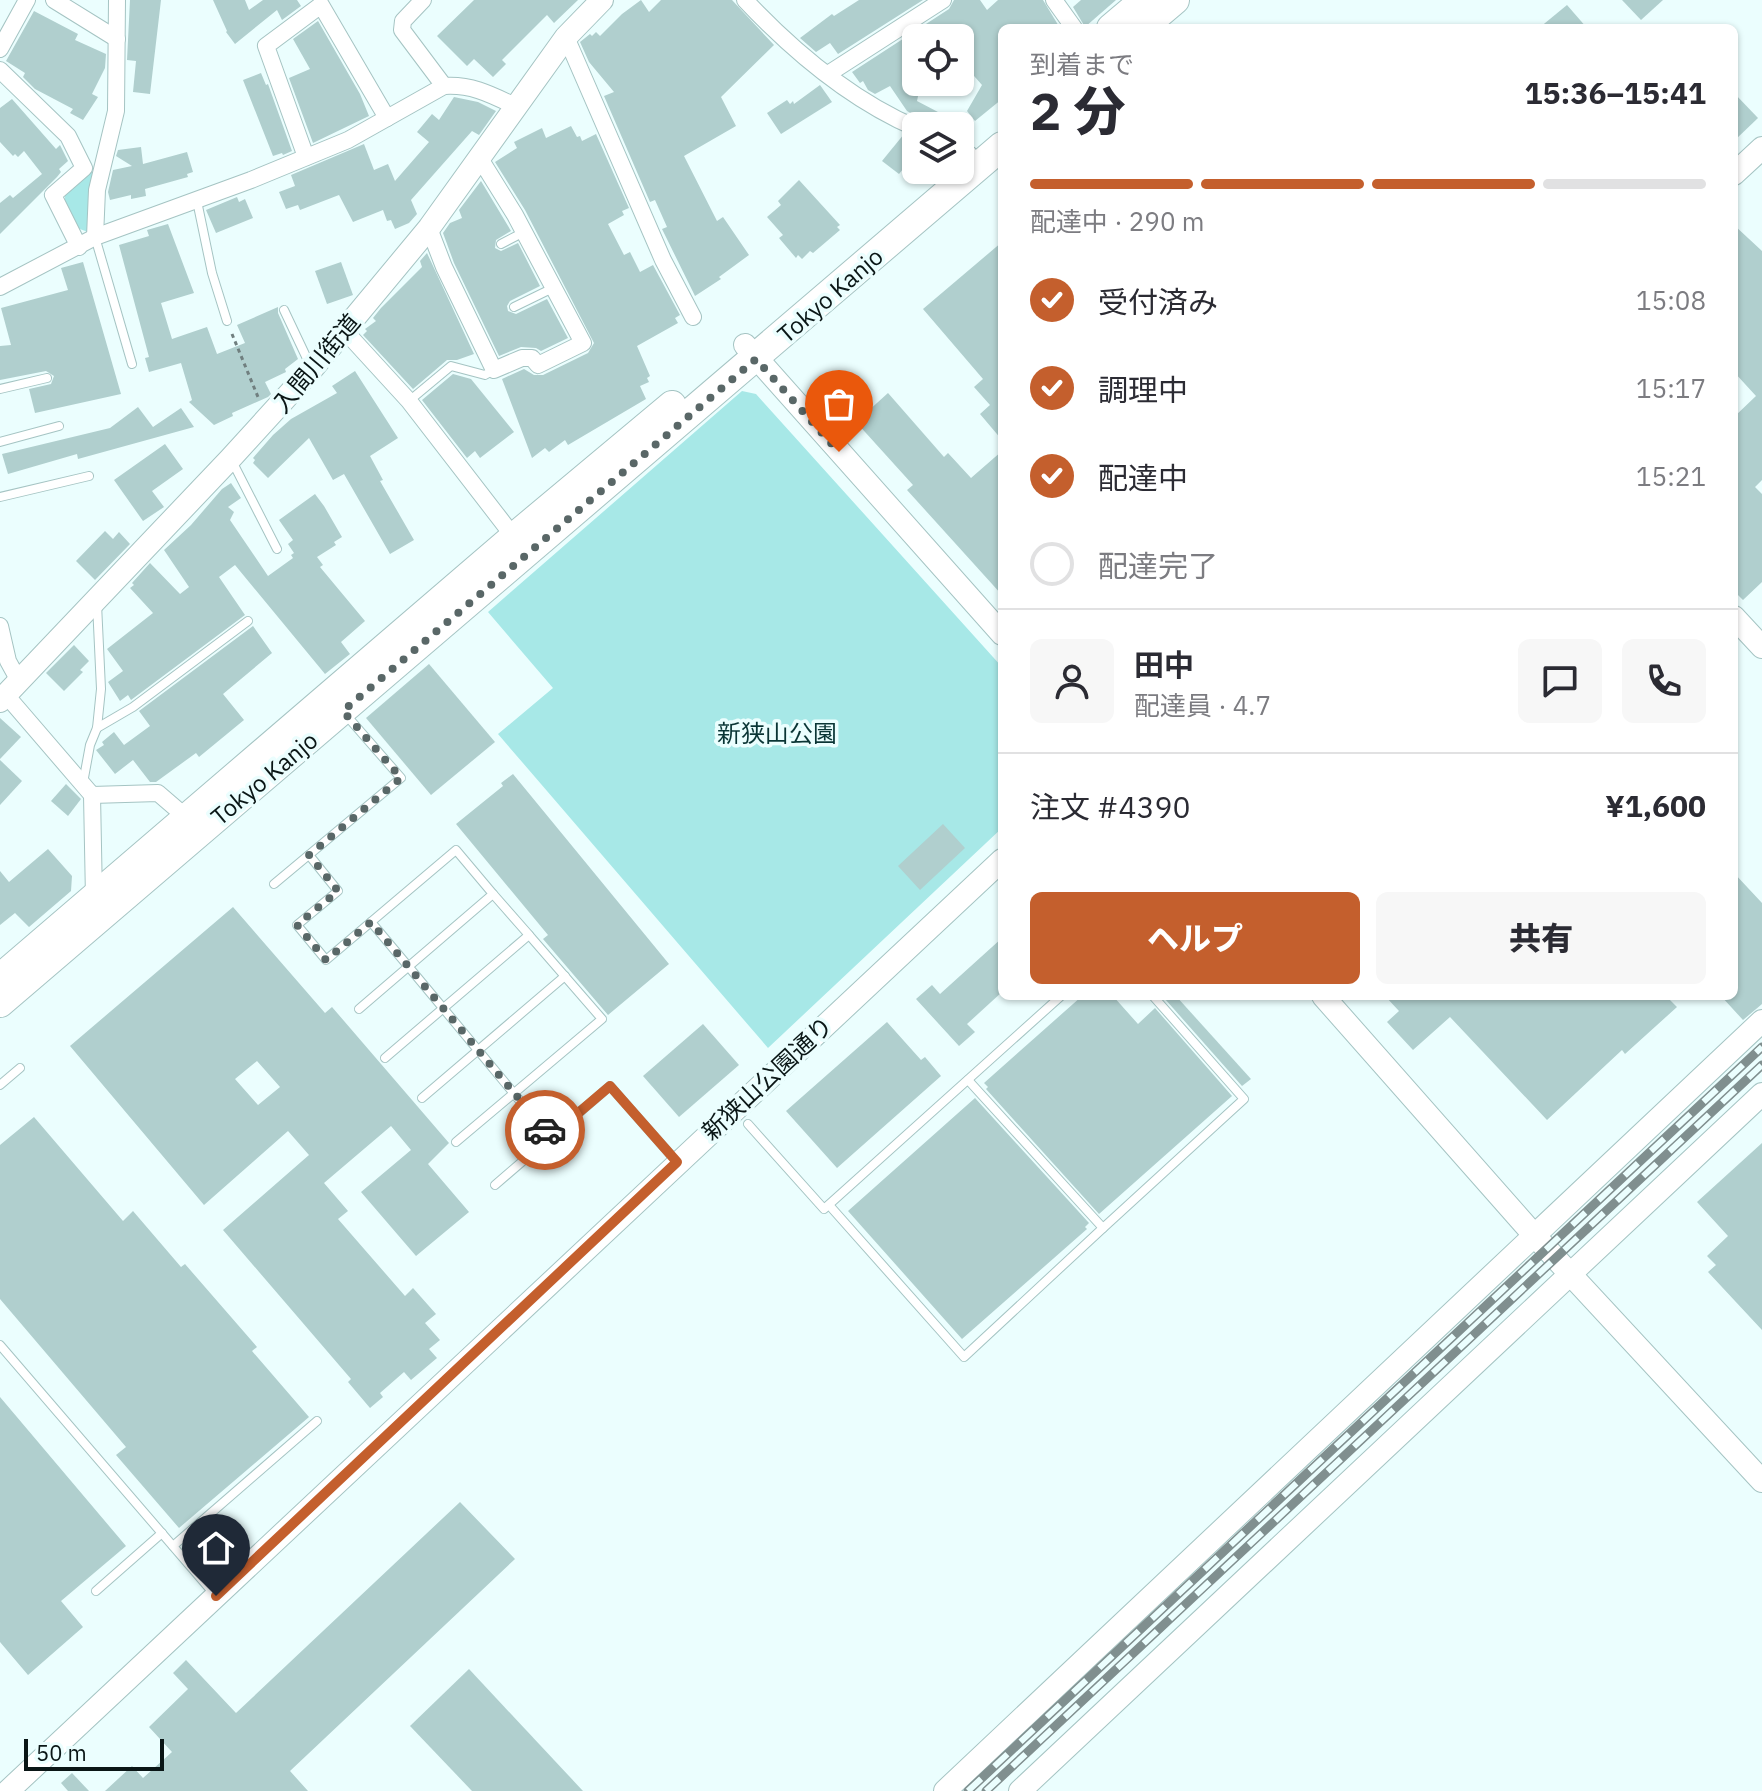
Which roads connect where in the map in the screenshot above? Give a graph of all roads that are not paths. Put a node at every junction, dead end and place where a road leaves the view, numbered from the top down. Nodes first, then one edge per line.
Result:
1 (27, 0) edge
2 (54, 0) edge
3 (117, 0) edge
4 (423, 0) edge
5 (602, 0) edge
6 (745, 0) edge
7 (943, 0) edge
8 (1054, 0) edge
9 (1144, 0) edge
10 (1175, 0) edge
11 (325, 3) edge
12 (1071, 24) edge
13 (1116, 24) edge
14 (1147, 24) edge
15 (566, 37) junction
16 (117, 39) junction
17 (0, 49) edge
18 (0, 70) edge
19 (828, 74) junction
20 (444, 86) junction
21 (517, 107) junction
22 (387, 118) junction
23 (902, 121) edge
24 (998, 127) edge
25 (974, 147) edge
26 (1762, 148) edge
27 (998, 149) edge
28 (306, 157) junction
29 (479, 157) junction
30 (1738, 170) edge
31 (933, 184) edge
32 (197, 201) junction
33 (429, 228) junction
34 (524, 232) junction
35 (95, 237) junction
36 (501, 244) dead end
37 (79, 247) junction
38 (0, 287) edge
39 (553, 288) junction
40 (514, 307) dead end
41 (284, 310) dead end
42 (693, 317) dead end
43 (227, 321) road end
44 (344, 330) junction
45 (750, 352) junction
46 (132, 364) dead end
47 (312, 369) junction
48 (494, 370) junction
49 (47, 378) dead end
50 (0, 389) edge
51 (409, 401) junction
52 (59, 426) dead end
53 (0, 442) edge
54 (230, 459) junction
55 (89, 476) dead end
56 (0, 497) edge
57 (514, 537) junction
58 (277, 549) dead end
59 (97, 600) junction
60 (248, 621) dead end
61 (1738, 621) edge
62 (0, 626) edge
63 (998, 630) edge
64 (1762, 647) edge
65 (8, 693) edge
66 (343, 711) junction
67 (97, 728) junction
68 (88, 789) junction
69 (187, 818) junction
70 (309, 855) junction
71 (998, 864) edge
72 (274, 884) dead end
73 (493, 894) junction
74 (94, 898) junction
75 (371, 922) junction
76 (529, 935) junction
77 (409, 967) junction
78 (565, 976) junction
79 (0, 978) edge
80 (1057, 1000) edge
81 (1157, 1000) edge
82 (1327, 1000) edge
83 (0, 1003) edge
84 (444, 1008) junction
85 (359, 1009) dead end
86 (1762, 1021) edge
87 (479, 1050) junction
88 (385, 1058) dead end
89 (20, 1068) dead end
90 (968, 1080) junction
91 (0, 1085) edge
92 (514, 1093) junction
93 (1762, 1094) edge
94 (422, 1098) dead end
95 (748, 1124) dead end
96 (550, 1137) junction
97 (456, 1142) dead end
98 (677, 1162) junction
99 (495, 1185) dead end
100 (829, 1205) junction
101 (1103, 1228) junction
102 (1534, 1235) junction
103 (1570, 1274) junction
104 (0, 1345) edge
105 (317, 1421) dead end
106 (1762, 1481) edge
107 (162, 1533) junction
108 (173, 1546) junction
109 (96, 1591) dead end
110 (216, 1596) junction
111 (8, 1791) edge
112 (945, 1791) edge
113 (1020, 1791) edge

1 - 17 street
2 - 16 street
3 - 16 street
4 - 20 street
5 - 15 street, 入間川街道
6 - 19 street
7 - 19 street
8 - 12 street
9 - 13 highway
10 - 14 highway
11 - 22 street
11 - 28 street
15 - 21 street, 入間川街道
15 - 42 street
16 - 35 street
18 - 37 street
19 - 23 street
20 - 21 street
20 - 22 street
21 - 29 street, 入間川街道
22 - 28 street
24 - 25 highway, Tokyo Kanjo
26 - 30 street
27 - 45 highway, Tokyo Kanjo
28 - 32 street
29 - 33 street, 入間川街道
29 - 34 street
31 - 45 highway, Tokyo Kanjo
32 - 35 street
32 - 43 lane
33 - 44 street, 入間川街道
33 - 48 street
34 - 36 lane
34 - 39 street
35 - 37 street
35 - 46 lane
37 - 38 street
39 - 40 lane
39 - 48 street
41 - 47 lane
44 - 47 street, 入間川街道
44 - 51 street
45 - 57 highway, Tokyo Kanjo
45 - 63 street
45 - 66 highway, Tokyo Kanjo
47 - 54 street, 入間川街道
48 - 51 lane
49 - 50 lane
51 - 57 street
52 - 53 lane
54 - 58 lane
54 - 59 street, 入間川街道
55 - 56 lane
57 - 69 highway, Tokyo Kanjo
59 - 65 street, 入間川街道
59 - 67 lane
60 - 67 lane
61 - 64 street
62 - 65 street
65 - 68 street
66 - 70 lane
66 - 83 highway, Tokyo Kanjo
67 - 68 lane
68 - 69 street
68 - 74 street
69 - 74 highway, Tokyo Kanjo
70 - 72 lane
70 - 75 lane
71 - 98 street, 新狭山公園通り
73 - 75 lane
73 - 76 lane
73 - 77 lane
74 - 79 highway, Tokyo Kanjo
75 - 77 lane
76 - 78 lane
76 - 84 lane
77 - 84 lane
77 - 85 lane
78 - 87 lane
78 - 92 lane
80 - 90 lane
81 - 101 lane
82 - 102 street
84 - 87 lane
84 - 88 lane
86 - 102 street
87 - 92 lane
87 - 94 lane
89 - 91 lane
90 - 100 lane
90 - 101 lane
92 - 96 lane
92 - 97 lane
93 - 103 street
95 - 100 lane
96 - 98 lane
96 - 99 lane
98 - 110 street, 新狭山公園通り
100 - 101 lane
102 - 103 street
102 - 112 street
103 - 106 street
103 - 113 street
104 - 107 lane
105 - 108 lane
107 - 108 lane
107 - 109 lane
108 - 110 lane
110 - 111 street, 新狭山公園通り

